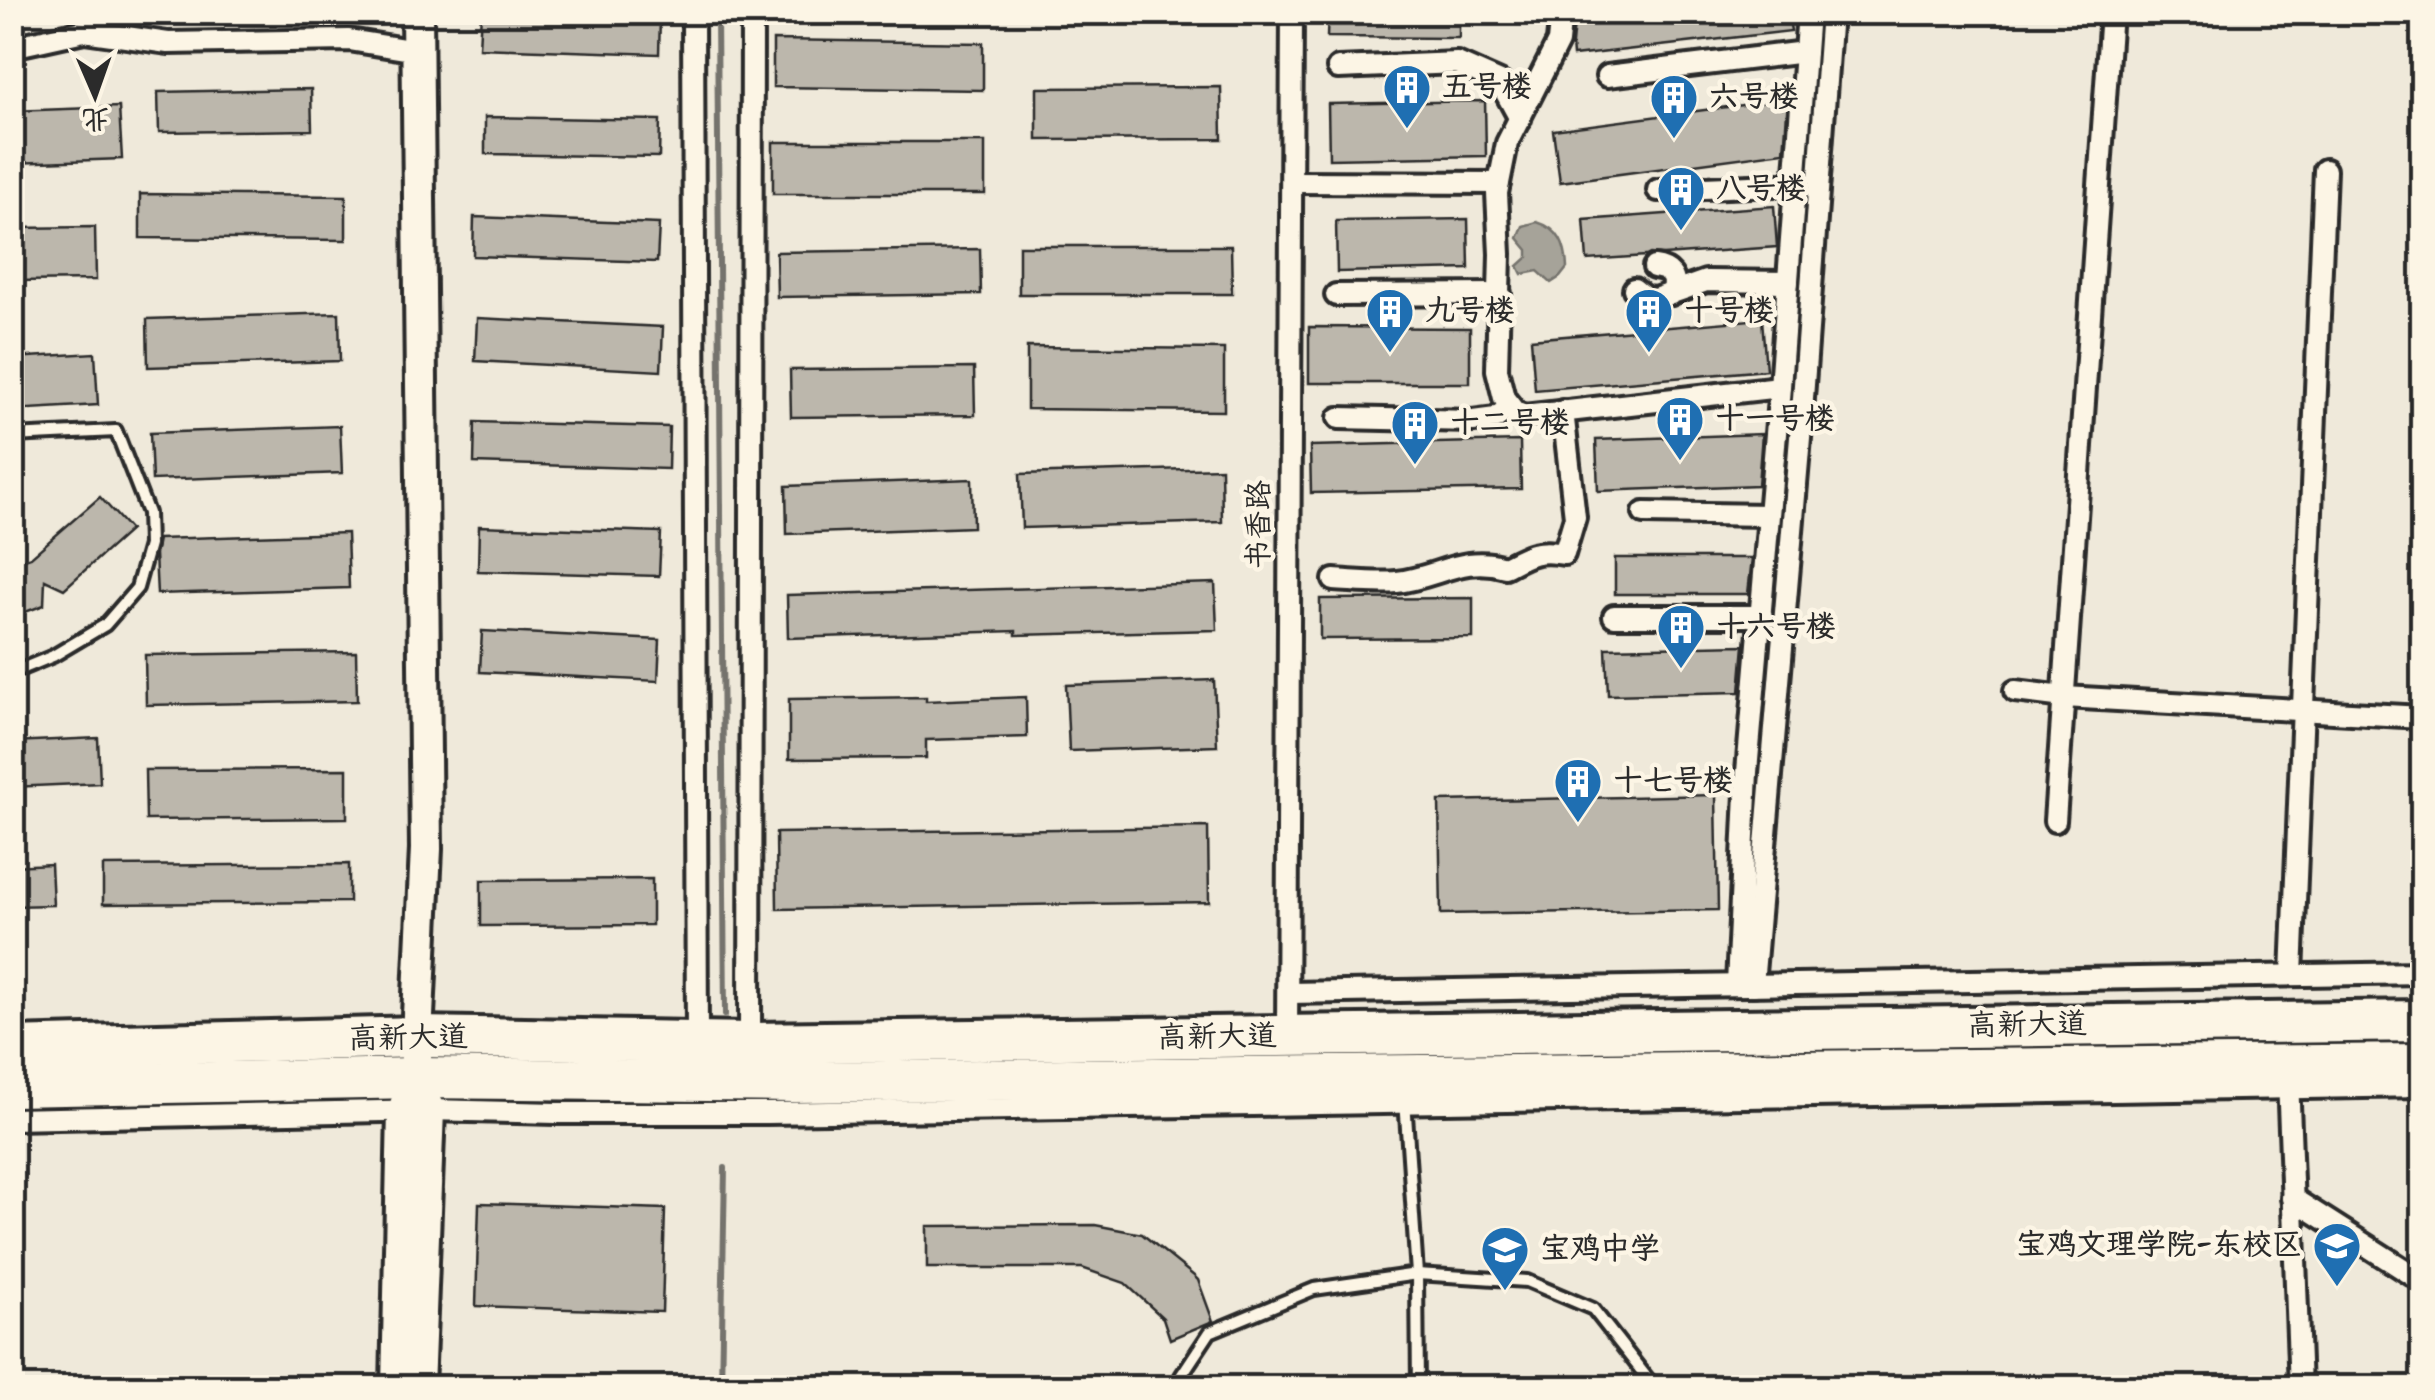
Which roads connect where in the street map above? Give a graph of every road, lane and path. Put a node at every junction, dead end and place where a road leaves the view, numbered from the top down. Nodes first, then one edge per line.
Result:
1 (417, 12) edge
2 (693, 12) edge
3 (752, 12) edge
4 (1292, 12) edge
5 (1561, 12) edge
6 (1808, 12) edge
7 (1831, 12) edge
8 (2111, 12) edge
9 (12, 47) edge
10 (417, 51) junction
11 (1805, 52) junction
12 (1338, 68) dead end
13 (1607, 76) dead end
14 (1520, 118) junction
15 (2326, 170) dead end
16 (1292, 182) junction
17 (1499, 182) junction
18 (1796, 184) junction
19 (1658, 190) dead end
20 (1654, 267) dead end
21 (1788, 282) junction
22 (1634, 289) dead end
23 (1500, 294) junction
24 (1671, 294) junction
25 (1336, 295) dead end
26 (1780, 387) junction
27 (1510, 406) junction
28 (1563, 411) junction
29 (1340, 418) dead end
30 (12, 436) edge
31 (1644, 513) dead end
32 (1768, 515) junction
33 (1334, 580) dead end
34 (1614, 616) dead end
35 (1762, 616) junction
36 (12, 673) edge
37 (2015, 691) dead end
38 (2064, 697) junction
39 (2303, 710) junction
40 (2422, 717) edge
41 (2055, 822) dead end
42 (2422, 973) edge
43 (2292, 975) junction
44 (1745, 985) junction
45 (1289, 993) junction
46 (2422, 1021) edge
47 (418, 1037) junction
48 (1287, 1037) junction
49 (697, 1042) junction
50 (750, 1042) junction
51 (12, 1048) edge
52 (2422, 1064) edge
53 (2288, 1077) junction
54 (12, 1086) edge
55 (2422, 1086) edge
56 (1402, 1088) junction
57 (416, 1100) junction
58 (12, 1118) edge
59 (2292, 1198) junction
60 (1417, 1274) junction
61 (2422, 1281) edge
62 (397, 1388) edge
63 (418, 1388) edge
64 (1179, 1388) edge
65 (1418, 1388) edge
66 (1655, 1388) edge
67 (2300, 1388) edge

1 - 10 main road
2 - 49 street
3 - 50 street
4 - 16 street, 书香路
5 - 14 street
6 - 11 street
7 - 44 street
8 - 38 street
9 - 10 street
10 - 47 main road
11 - 13 street
11 - 18 street
12 - 14 street
14 - 17 street
15 - 39 street
16 - 17 street
16 - 45 street, 书香路
17 - 23 street
18 - 19 street
18 - 21 street
20 - 24 street
21 - 24 street
21 - 26 street
22 - 24 street
23 - 25 street
23 - 27 street
26 - 28 street
26 - 32 street
27 - 28 street
27 - 29 street
28 - 33 street
30 - 36 lane
31 - 32 street
32 - 35 street
34 - 35 street
35 - 44 street
37 - 38 street
38 - 39 street
38 - 41 street
39 - 40 street
39 - 43 street
42 - 43 street
43 - 44 street
44 - 45 street
45 - 48 street, 书香路
46 - 48 highway, 高新大道
47 - 49 highway, 高新大道
47 - 51 highway, 高新大道
47 - 57 main road
48 - 50 highway, 高新大道
49 - 50 highway, 高新大道
52 - 53 highway, 高新大道
53 - 55 street
53 - 56 highway, 高新大道
53 - 59 street
54 - 57 highway, 高新大道
56 - 57 highway, 高新大道
56 - 60 lane
57 - 58 street
57 - 62 main road
57 - 63 main road
59 - 61 street
59 - 67 street
60 - 64 lane
60 - 65 lane
60 - 66 lane

